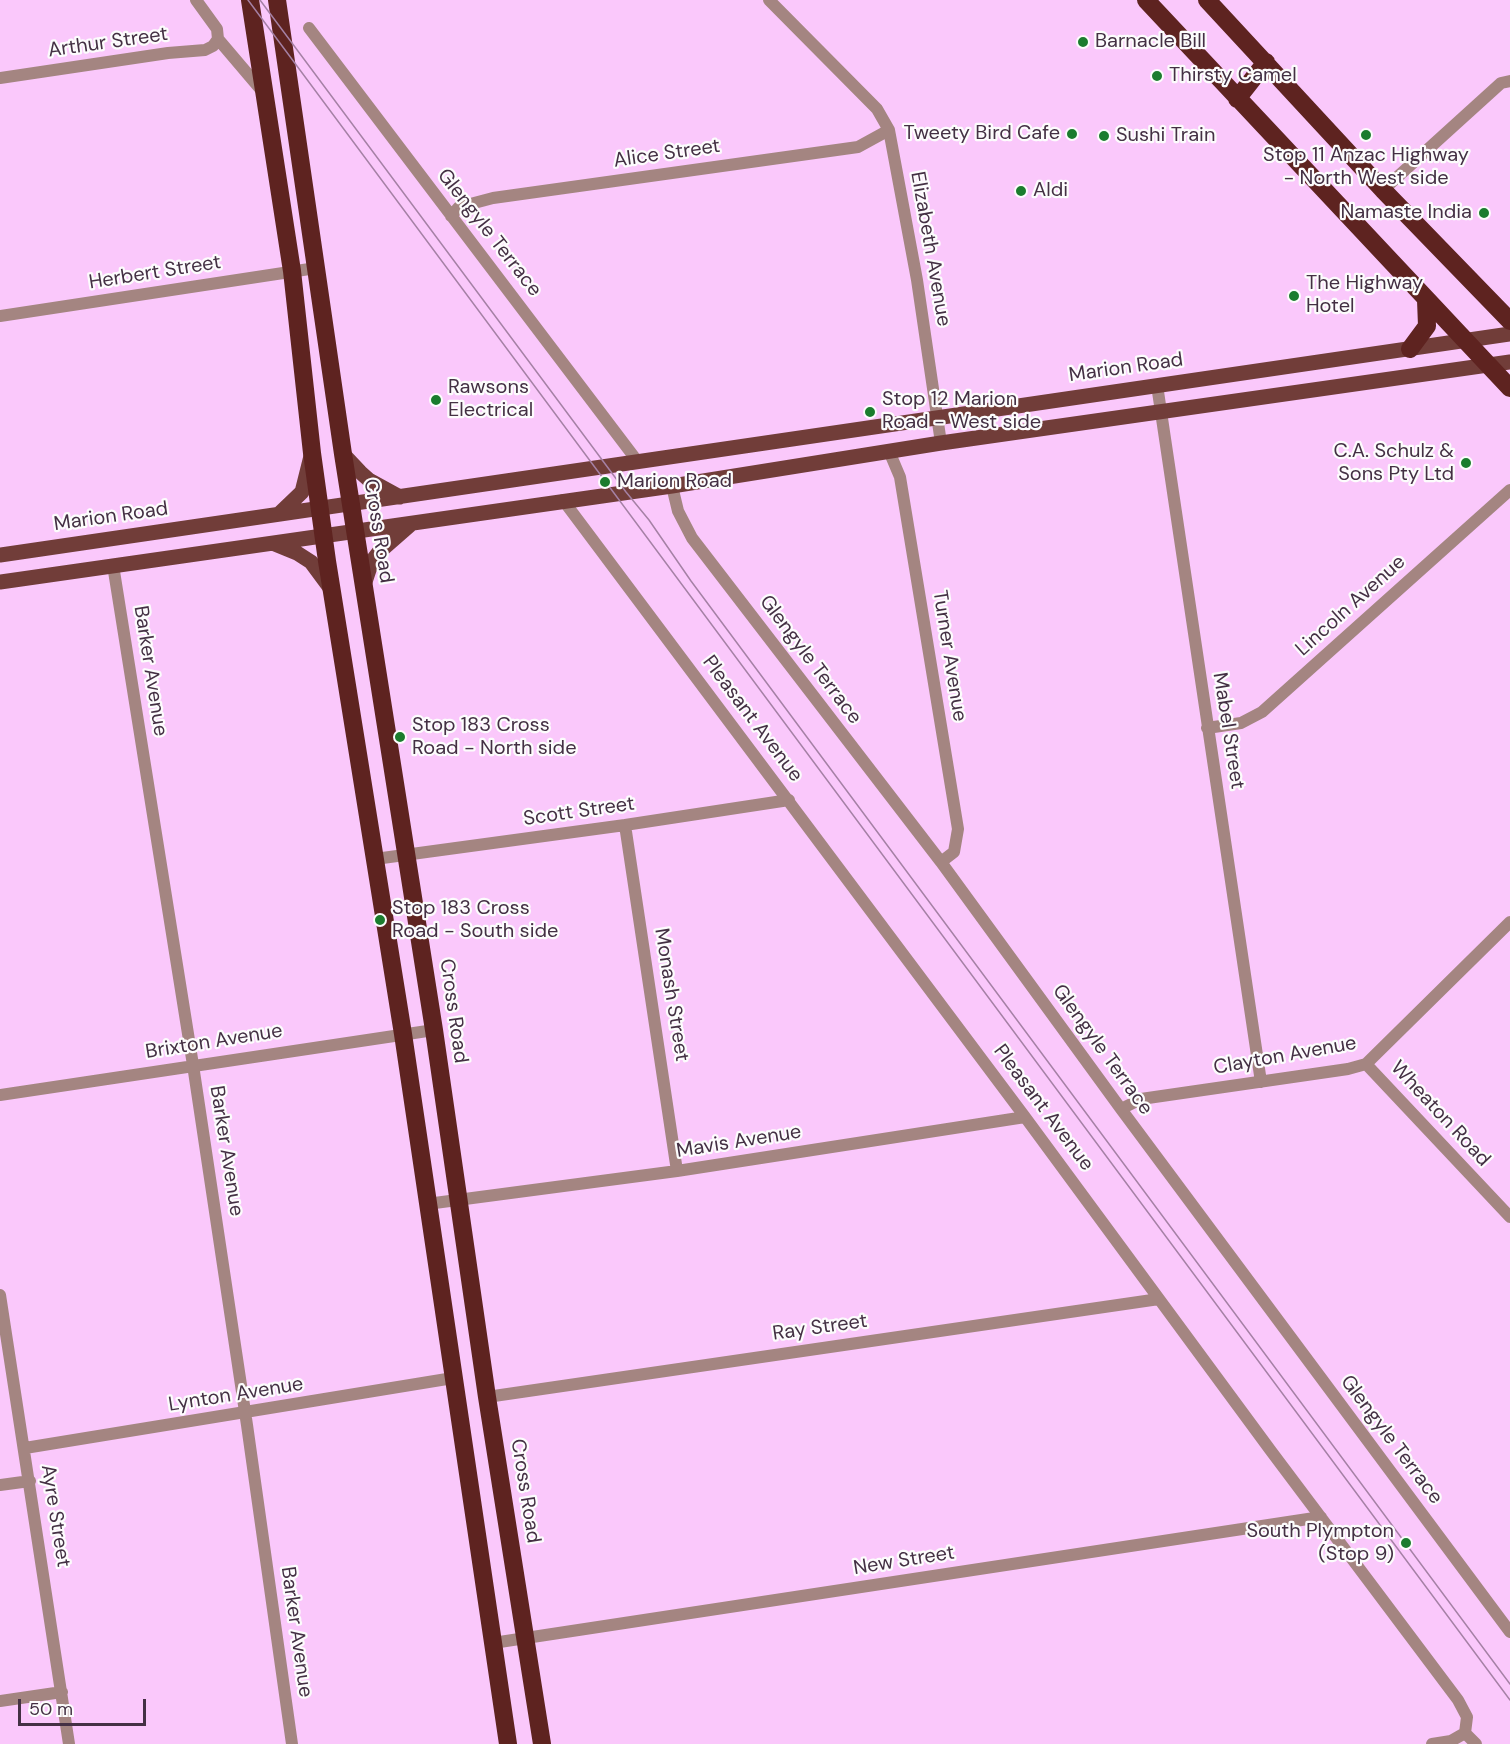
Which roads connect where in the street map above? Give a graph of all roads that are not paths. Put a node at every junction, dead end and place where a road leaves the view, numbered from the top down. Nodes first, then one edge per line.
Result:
1 (196, 0) edge
2 (250, 0) edge
3 (277, 0) edge
4 (769, 0) edge
5 (1146, 0) edge
6 (1207, 0) edge
7 (309, 28) dead end
8 (218, 39) junction
9 (1266, 62) junction
10 (0, 78) edge
11 (1510, 81) edge
12 (265, 95) junction
13 (1237, 99) junction
14 (888, 130) junction
15 (1383, 189) junction
16 (451, 216) junction
17 (316, 268) junction
18 (292, 272) junction
19 (1426, 300) junction
20 (0, 316) edge
21 (1510, 321) edge
22 (1510, 334) edge
23 (1465, 341) junction
24 (1410, 349) junction
25 (1510, 362) edge
26 (1488, 365) junction
27 (1157, 385) junction
28 (1510, 388) edge
29 (1161, 412) junction
30 (937, 417) junction
31 (941, 443) junction
32 (889, 451) junction
33 (312, 453) junction
34 (344, 454) junction
35 (638, 462) junction
36 (672, 486) junction
37 (1510, 490) edge
38 (400, 497) junction
39 (563, 500) junction
40 (351, 503) junction
41 (320, 508) junction
42 (279, 514) junction
43 (414, 522) junction
44 (356, 531) junction
45 (324, 536) junction
46 (272, 543) junction
47 (0, 555) edge
48 (113, 565) junction
49 (0, 582) edge
50 (364, 585) junction
51 (332, 589) junction
52 (1207, 728) junction
53 (789, 800) junction
54 (625, 825) junction
55 (407, 854) junction
56 (375, 859) junction
57 (941, 862) junction
58 (1510, 922) edge
59 (434, 1030) junction
60 (403, 1034) junction
61 (1366, 1064) junction
62 (193, 1065) junction
63 (1261, 1082) junction
64 (0, 1095) edge
65 (1121, 1108) junction
66 (1025, 1117) junction
67 (677, 1171) junction
68 (458, 1201) junction
69 (427, 1204) junction
70 (1510, 1217) edge
71 (0, 1295) edge
72 (1159, 1299) junction
73 (453, 1378) junction
74 (487, 1397) junction
75 (245, 1413) junction
76 (25, 1448) junction
77 (30, 1481) junction
78 (0, 1485) edge
79 (1321, 1517) junction
80 (1510, 1632) edge
81 (525, 1638) junction
82 (493, 1643) junction
83 (62, 1692) junction
84 (0, 1701) edge
85 (1465, 1733) junction
86 (69, 1744) edge
87 (292, 1744) edge
88 (508, 1744) edge
89 (542, 1744) edge
90 (1432, 1744) edge
91 (1476, 1744) edge

1 - 8 street
2 - 12 highway
3 - 17 highway, Cross Road
4 - 14 street, Elizabeth Avenue
5 - 13 highway
6 - 9 highway
7 - 16 street, Glengyle Terrace
8 - 10 street, Arthur Street
8 - 12 street
9 - 13 highway
9 - 15 highway
11 - 15 street
12 - 18 highway
13 - 19 highway
14 - 16 street, Alice Street
14 - 30 street, Elizabeth Avenue
15 - 21 highway
16 - 35 street, Glengyle Terrace
17 - 18 street, Herbert Street
17 - 34 highway, Cross Road
18 - 20 street, Herbert Street
18 - 33 highway
19 - 23 highway
19 - 24 highway
22 - 23 main road, Marion Road
23 - 24 main road, Marion Road
23 - 26 highway
24 - 27 main road, Marion Road
25 - 26 main road
26 - 28 highway
26 - 29 main road
27 - 29 street, Mabel Street
27 - 30 main road, Marion Road
29 - 31 main road
29 - 52 street, Mabel Street
30 - 31 street, Elizabeth Avenue
30 - 35 main road, Marion Road
31 - 32 main road
32 - 36 main road
32 - 57 street, Turner Avenue
33 - 41 highway
33 - 42 main road
34 - 38 main road
34 - 40 highway, Cross Road
35 - 38 main road, Marion Road
36 - 39 main road
36 - 57 street, Glengyle Terrace
37 - 52 street, Lincoln Avenue
38 - 40 main road, Marion Road
39 - 43 main road
39 - 53 street, Pleasant Avenue
40 - 41 main road, Marion Road
40 - 44 highway, Cross Road
41 - 42 main road, Marion Road
41 - 45 highway
42 - 47 main road, Marion Road
43 - 44 main road
43 - 50 main road
44 - 45 main road
44 - 50 highway, Cross Road
45 - 46 main road
45 - 51 highway
46 - 48 main road
46 - 51 main road
48 - 49 main road
48 - 62 street, Barker Avenue
50 - 55 highway, Cross Road
51 - 56 highway
52 - 63 street, Mabel Street
53 - 54 street, Scott Street
53 - 66 street, Pleasant Avenue
54 - 55 street, Scott Street
54 - 67 street, Monash Street
55 - 56 street, Scott Street
55 - 59 highway, Cross Road
56 - 60 highway
57 - 65 street, Glengyle Terrace
58 - 61 street, Clayton Avenue
59 - 60 street, Brixton Avenue
59 - 68 highway, Cross Road
60 - 62 street, Brixton Avenue
60 - 69 highway
61 - 63 street, Clayton Avenue
61 - 70 street, Wheaton Road
62 - 64 street, Brixton Avenue
62 - 75 street, Barker Avenue
63 - 65 street, Clayton Avenue
65 - 80 street, Glengyle Terrace
66 - 67 street, Mavis Avenue
66 - 72 street, Pleasant Avenue
67 - 68 street, Mavis Avenue
68 - 69 street, Mavis Avenue
68 - 74 highway, Cross Road
69 - 73 highway
71 - 76 street, Ayre Street
72 - 74 street, Ray Street
72 - 79 street, Pleasant Avenue
73 - 75 street, Lynton Avenue
73 - 82 highway
74 - 81 highway, Cross Road
75 - 76 street, Lynton Avenue
75 - 87 street, Barker Avenue
76 - 77 street, Ayre Street
77 - 78 street
77 - 83 street, Ayre Street
79 - 81 street, New Street
79 - 85 street, Pleasant Avenue
81 - 82 street, New Street
81 - 89 highway, Cross Road
82 - 88 highway
83 - 84 street
83 - 86 street, Ayre Street
85 - 90 street
85 - 91 street

